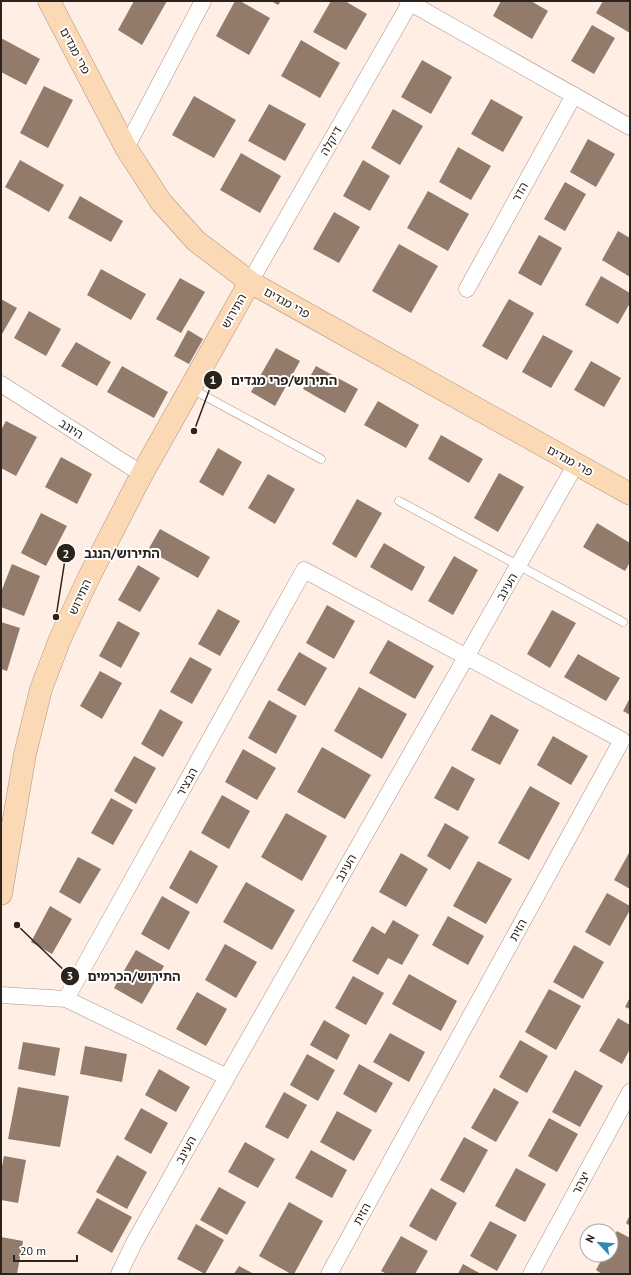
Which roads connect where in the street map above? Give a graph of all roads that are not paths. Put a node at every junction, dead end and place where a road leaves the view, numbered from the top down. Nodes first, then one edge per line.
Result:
1 (49, 1) edge
2 (203, 1) edge
3 (409, 2) edge
4 (574, 95) junction
5 (630, 126) edge
6 (126, 148) junction
7 (250, 282) junction
8 (467, 288) dead end
9 (1, 384) edge
10 (190, 388) junction
11 (321, 459) dead end
12 (576, 464) junction
13 (142, 474) junction
14 (630, 494) edge
15 (399, 501) dead end
16 (518, 566) junction
17 (623, 622) dead end
18 (466, 657) junction
19 (1, 894) edge
20 (1, 995) edge
21 (66, 999) junction
22 (227, 1077) junction
23 (630, 1092) edge
24 (119, 1274) edge
25 (329, 1274) edge
26 (531, 1274) edge

1 - 6 street, פרי מגדים
2 - 6 street
3 - 4 street
3 - 7 street, דיקלה
4 - 5 street
4 - 8 street, הדר
6 - 7 street, פרי מגדים
7 - 10 street, התירוש
7 - 12 street, פרי מגדים
9 - 13 street, היוגב
10 - 11 lane
10 - 13 street, התירוש
12 - 14 street, פרי מגדים
12 - 16 street, העינב
13 - 19 street, התירוש
15 - 16 lane
16 - 17 lane
16 - 18 street, העינב
18 - 21 street, הבציר
18 - 22 street, העינב
18 - 25 street, הזית
20 - 21 street
21 - 22 street
22 - 24 street, העינב
23 - 26 street, יצהר

